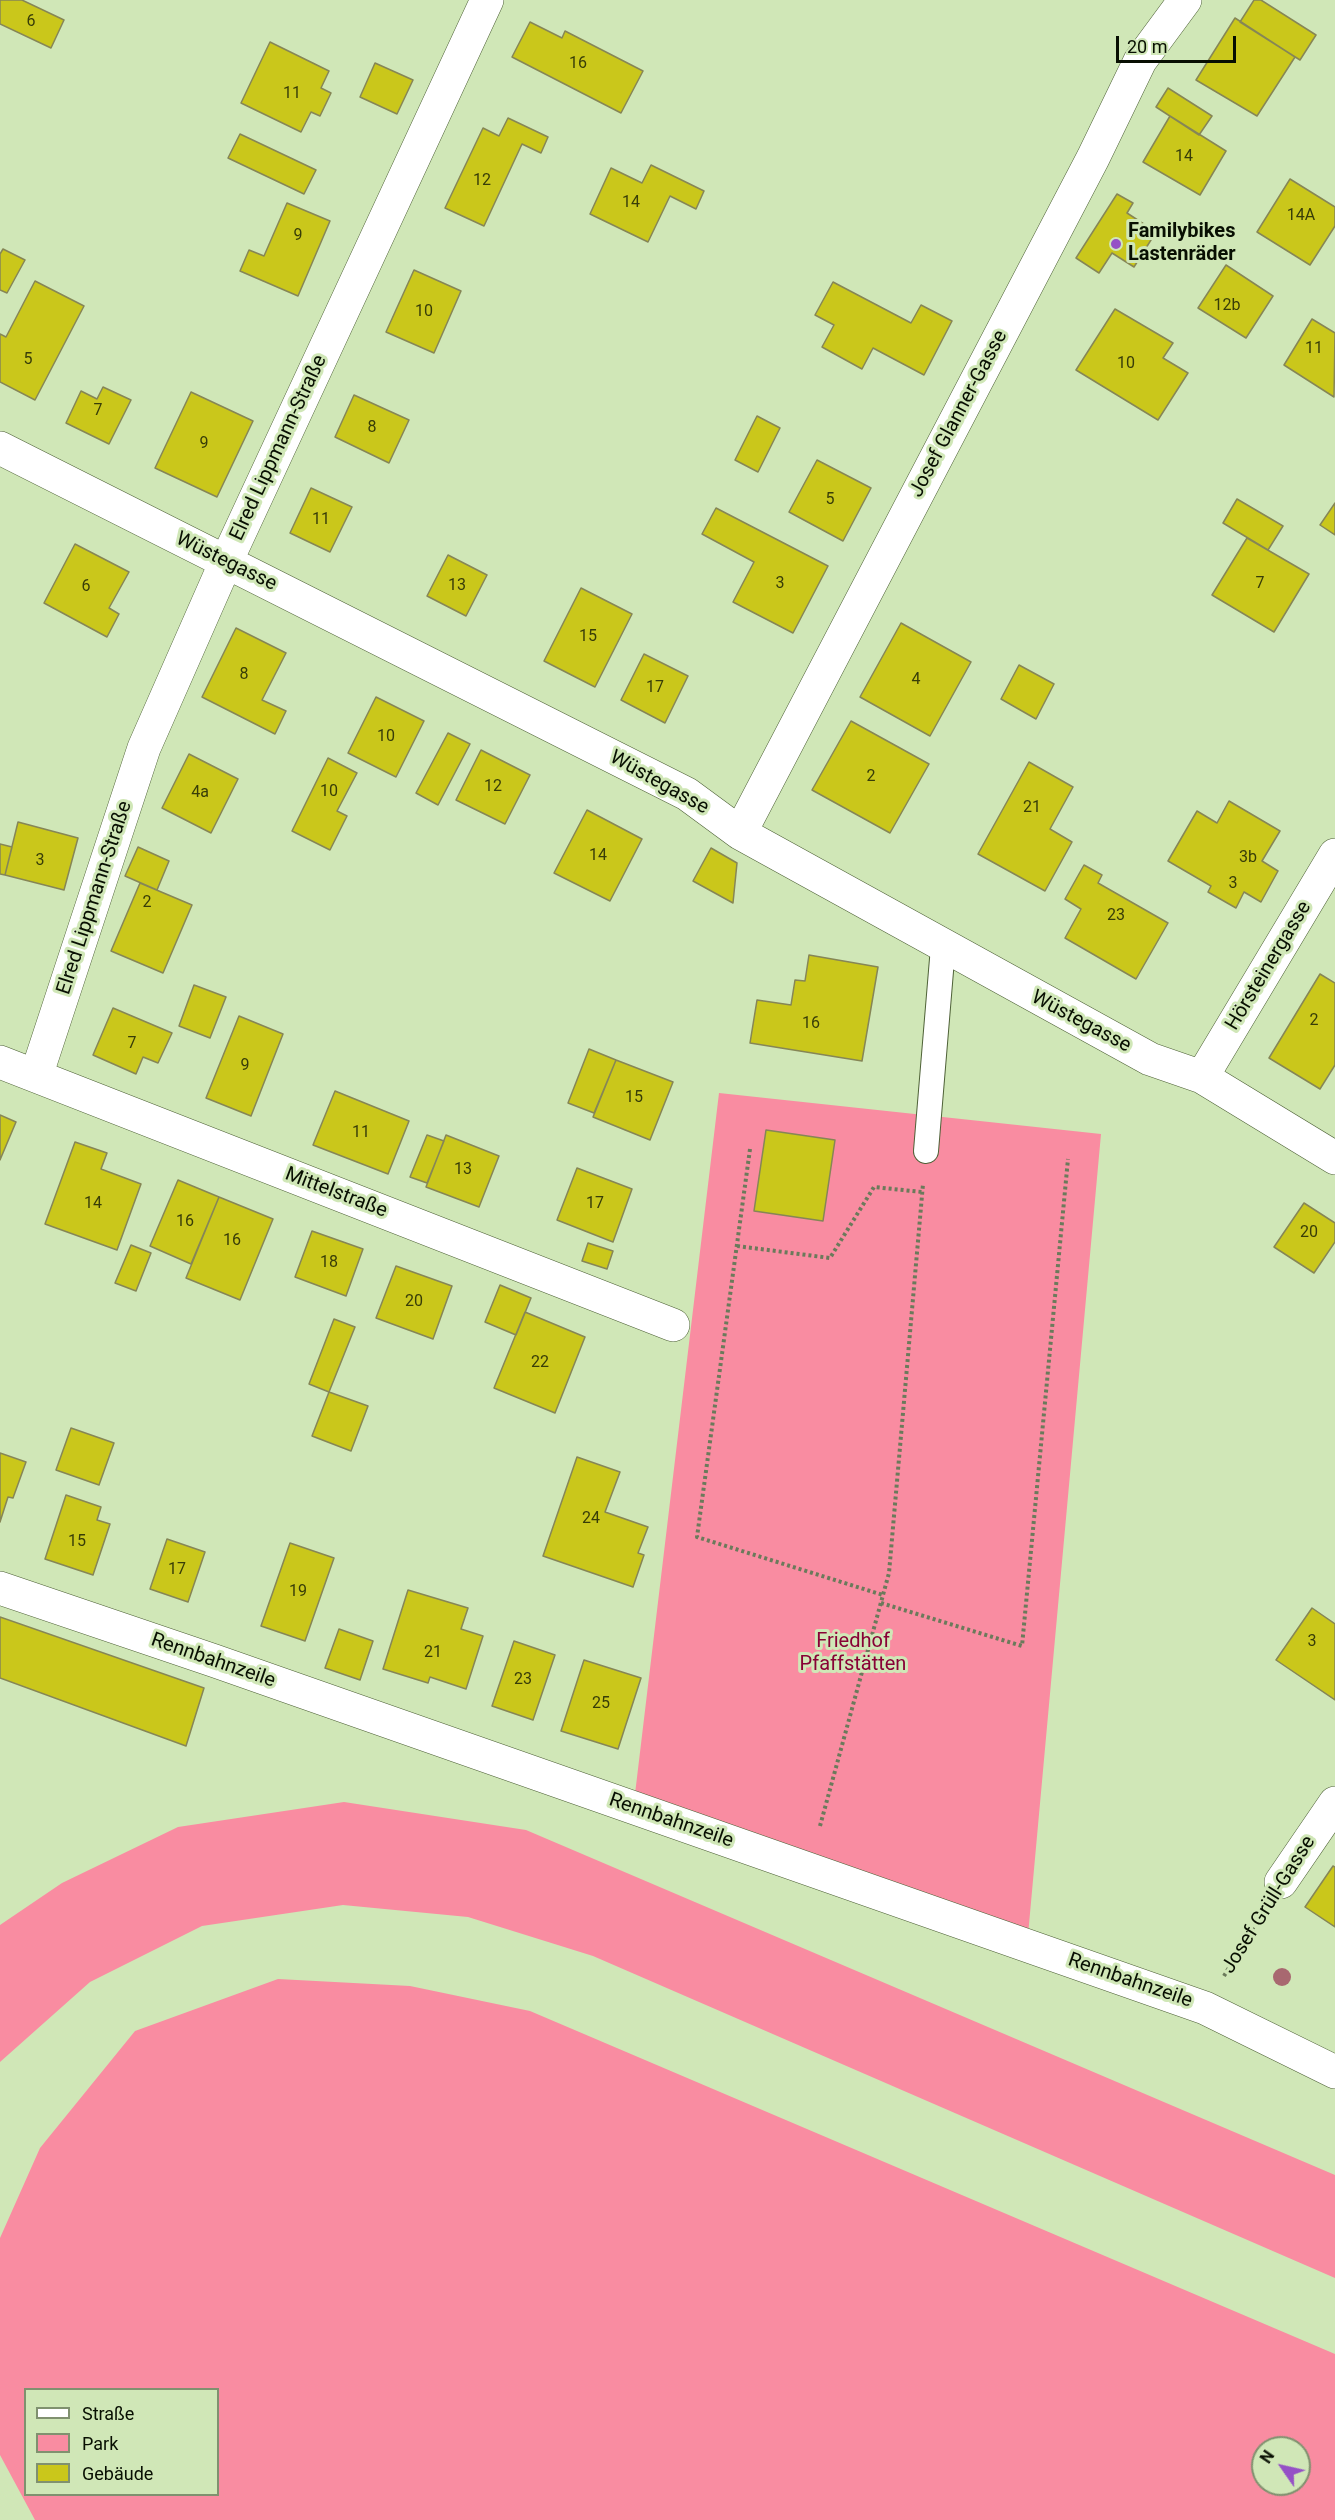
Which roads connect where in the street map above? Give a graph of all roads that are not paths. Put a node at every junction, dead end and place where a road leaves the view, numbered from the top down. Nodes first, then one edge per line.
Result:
1 (487, 0) edge
2 (1185, 0) edge
3 (0, 448) edge
4 (225, 564) junction
5 (740, 833) junction
6 (1335, 855) edge
7 (943, 947) junction
8 (0, 1062) edge
9 (36, 1076) junction
10 (1202, 1077) junction
11 (926, 1151) road end
12 (1335, 1158) edge
13 (673, 1325) dead end
14 (0, 1588) edge
15 (1335, 1803) edge
16 (1281, 1882) road end
17 (1335, 2072) edge

1 - 4 street, Elred Lippmann-Straße
2 - 5 street, Josef Glanner-Gasse
3 - 4 street, Wüstegasse
4 - 5 street, Wüstegasse
4 - 9 street, Elred Lippmann-Straße
5 - 7 street, Wüstegasse
6 - 10 street, Hörsteinergasse
7 - 10 street, Wüstegasse
7 - 11 lane
8 - 9 street, Mittelstraße
9 - 13 street, Mittelstraße
10 - 12 street, Wüstegasse
14 - 17 street, Rennbahnzeile
15 - 16 street, Josef Grüll-Gasse

